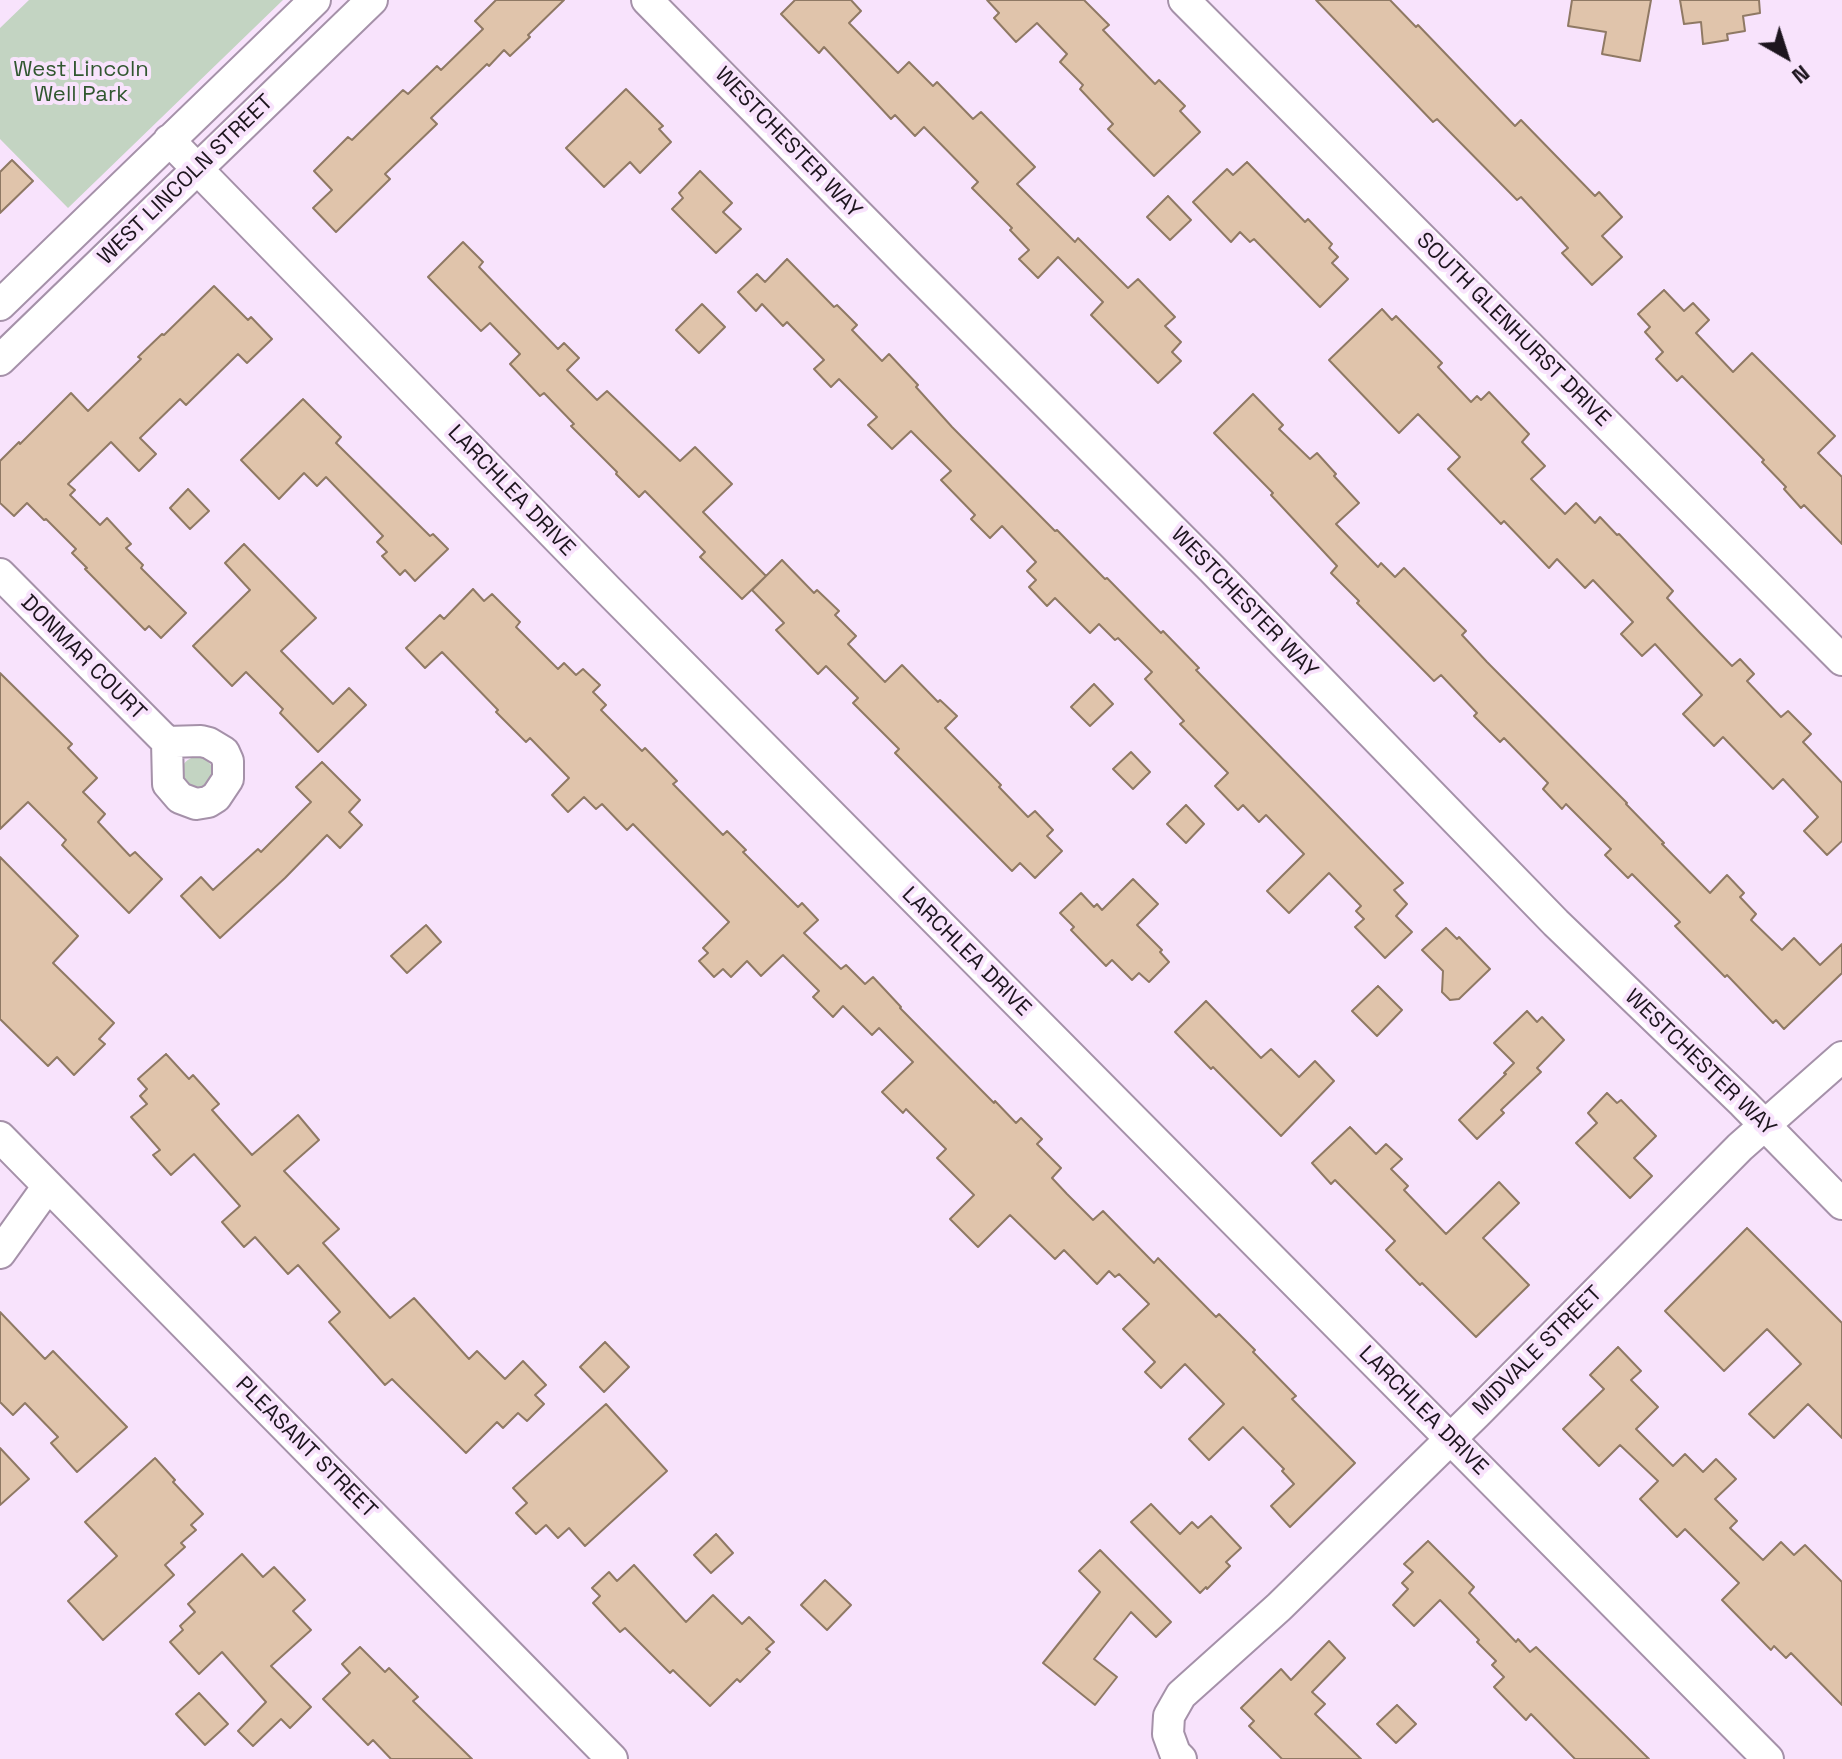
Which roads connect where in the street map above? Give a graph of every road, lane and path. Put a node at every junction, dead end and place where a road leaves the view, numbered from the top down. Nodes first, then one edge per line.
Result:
1 (315, 0) edge
2 (372, 0) edge
3 (647, 0) edge
4 (1184, 0) edge
5 (169, 140) junction
6 (197, 169) junction
7 (0, 305) edge
8 (0, 360) edge
9 (0, 574) edge
10 (1842, 660) edge
11 (167, 742) dead end
12 (1842, 1057) edge
13 (1764, 1125) junction
14 (0, 1137) edge
15 (48, 1186) junction
16 (1842, 1204) edge
17 (0, 1253) edge
18 (1451, 1439) junction
19 (612, 1759) edge
20 (1181, 1759) edge
21 (1768, 1759) edge

1 - 5 street, WEST LINCOLN STREET
2 - 6 street, WEST LINCOLN STREET
3 - 13 street, WESTCHESTER WAY
4 - 10 street, SOUTH GLENHURST DRIVE
5 - 6 street, LARCHLEA DRIVE
5 - 7 street, WEST LINCOLN STREET
6 - 8 street, WEST LINCOLN STREET
6 - 18 street, LARCHLEA DRIVE
9 - 11 street, DONMAR COURT
12 - 13 street, MIDVALE STREET
13 - 16 street, WESTCHESTER WAY
13 - 18 street, MIDVALE STREET
14 - 15 street, PLEASANT STREET
15 - 17 street
15 - 19 street, PLEASANT STREET
18 - 20 street, MIDVALE STREET
18 - 21 street, LARCHLEA DRIVE

